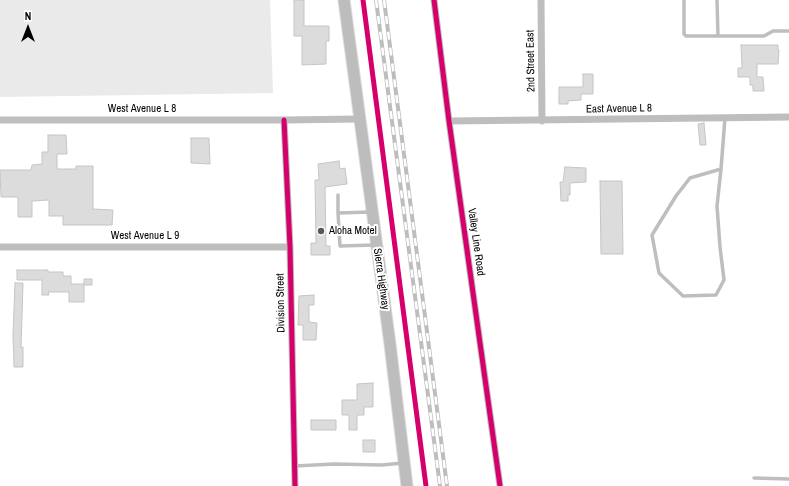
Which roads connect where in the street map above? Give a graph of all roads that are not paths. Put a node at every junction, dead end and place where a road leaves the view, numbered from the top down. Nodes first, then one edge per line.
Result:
1 (344, 0) edge
2 (434, 0) edge
3 (541, 0) edge
4 (684, 0) edge
5 (717, 0) edge
6 (789, 31) edge
7 (718, 36) junction
8 (725, 118) junction
9 (789, 118) edge
10 (359, 119) junction
11 (0, 120) edge
12 (284, 120) junction
13 (449, 121) junction
14 (542, 121) junction
15 (721, 169) junction
16 (338, 195) dead end
17 (372, 212) junction
18 (338, 213) junction
19 (376, 245) junction
20 (0, 246) edge
21 (290, 247) junction
22 (404, 463) junction
23 (295, 466) junction
24 (754, 478) dead end
25 (789, 479) edge
26 (295, 486) edge
27 (407, 486) edge
28 (500, 486) edge

1 - 10 main road, Sierra Highway
2 - 13 street, Valley Line Road
3 - 14 street, 2nd Street East
4 - 7 lane
5 - 7 lane
6 - 7 lane
8 - 9 street, East Avenue L 8
8 - 14 street, East Avenue L 8
8 - 15 lane
10 - 12 street
10 - 17 main road, Sierra Highway
11 - 12 street, West Avenue L 8
12 - 21 street, Division Street
13 - 14 street, East Avenue L 8
13 - 28 street, Valley Line Road
15 - 15 lane
16 - 18 lane
17 - 18 lane
17 - 19 main road, Sierra Highway
18 - 19 lane
19 - 22 main road, Sierra Highway
20 - 21 street, West Avenue L 9
21 - 23 street, Division Street
22 - 23 lane
22 - 27 main road, Sierra Highway
23 - 26 street, Division Street
24 - 25 lane

